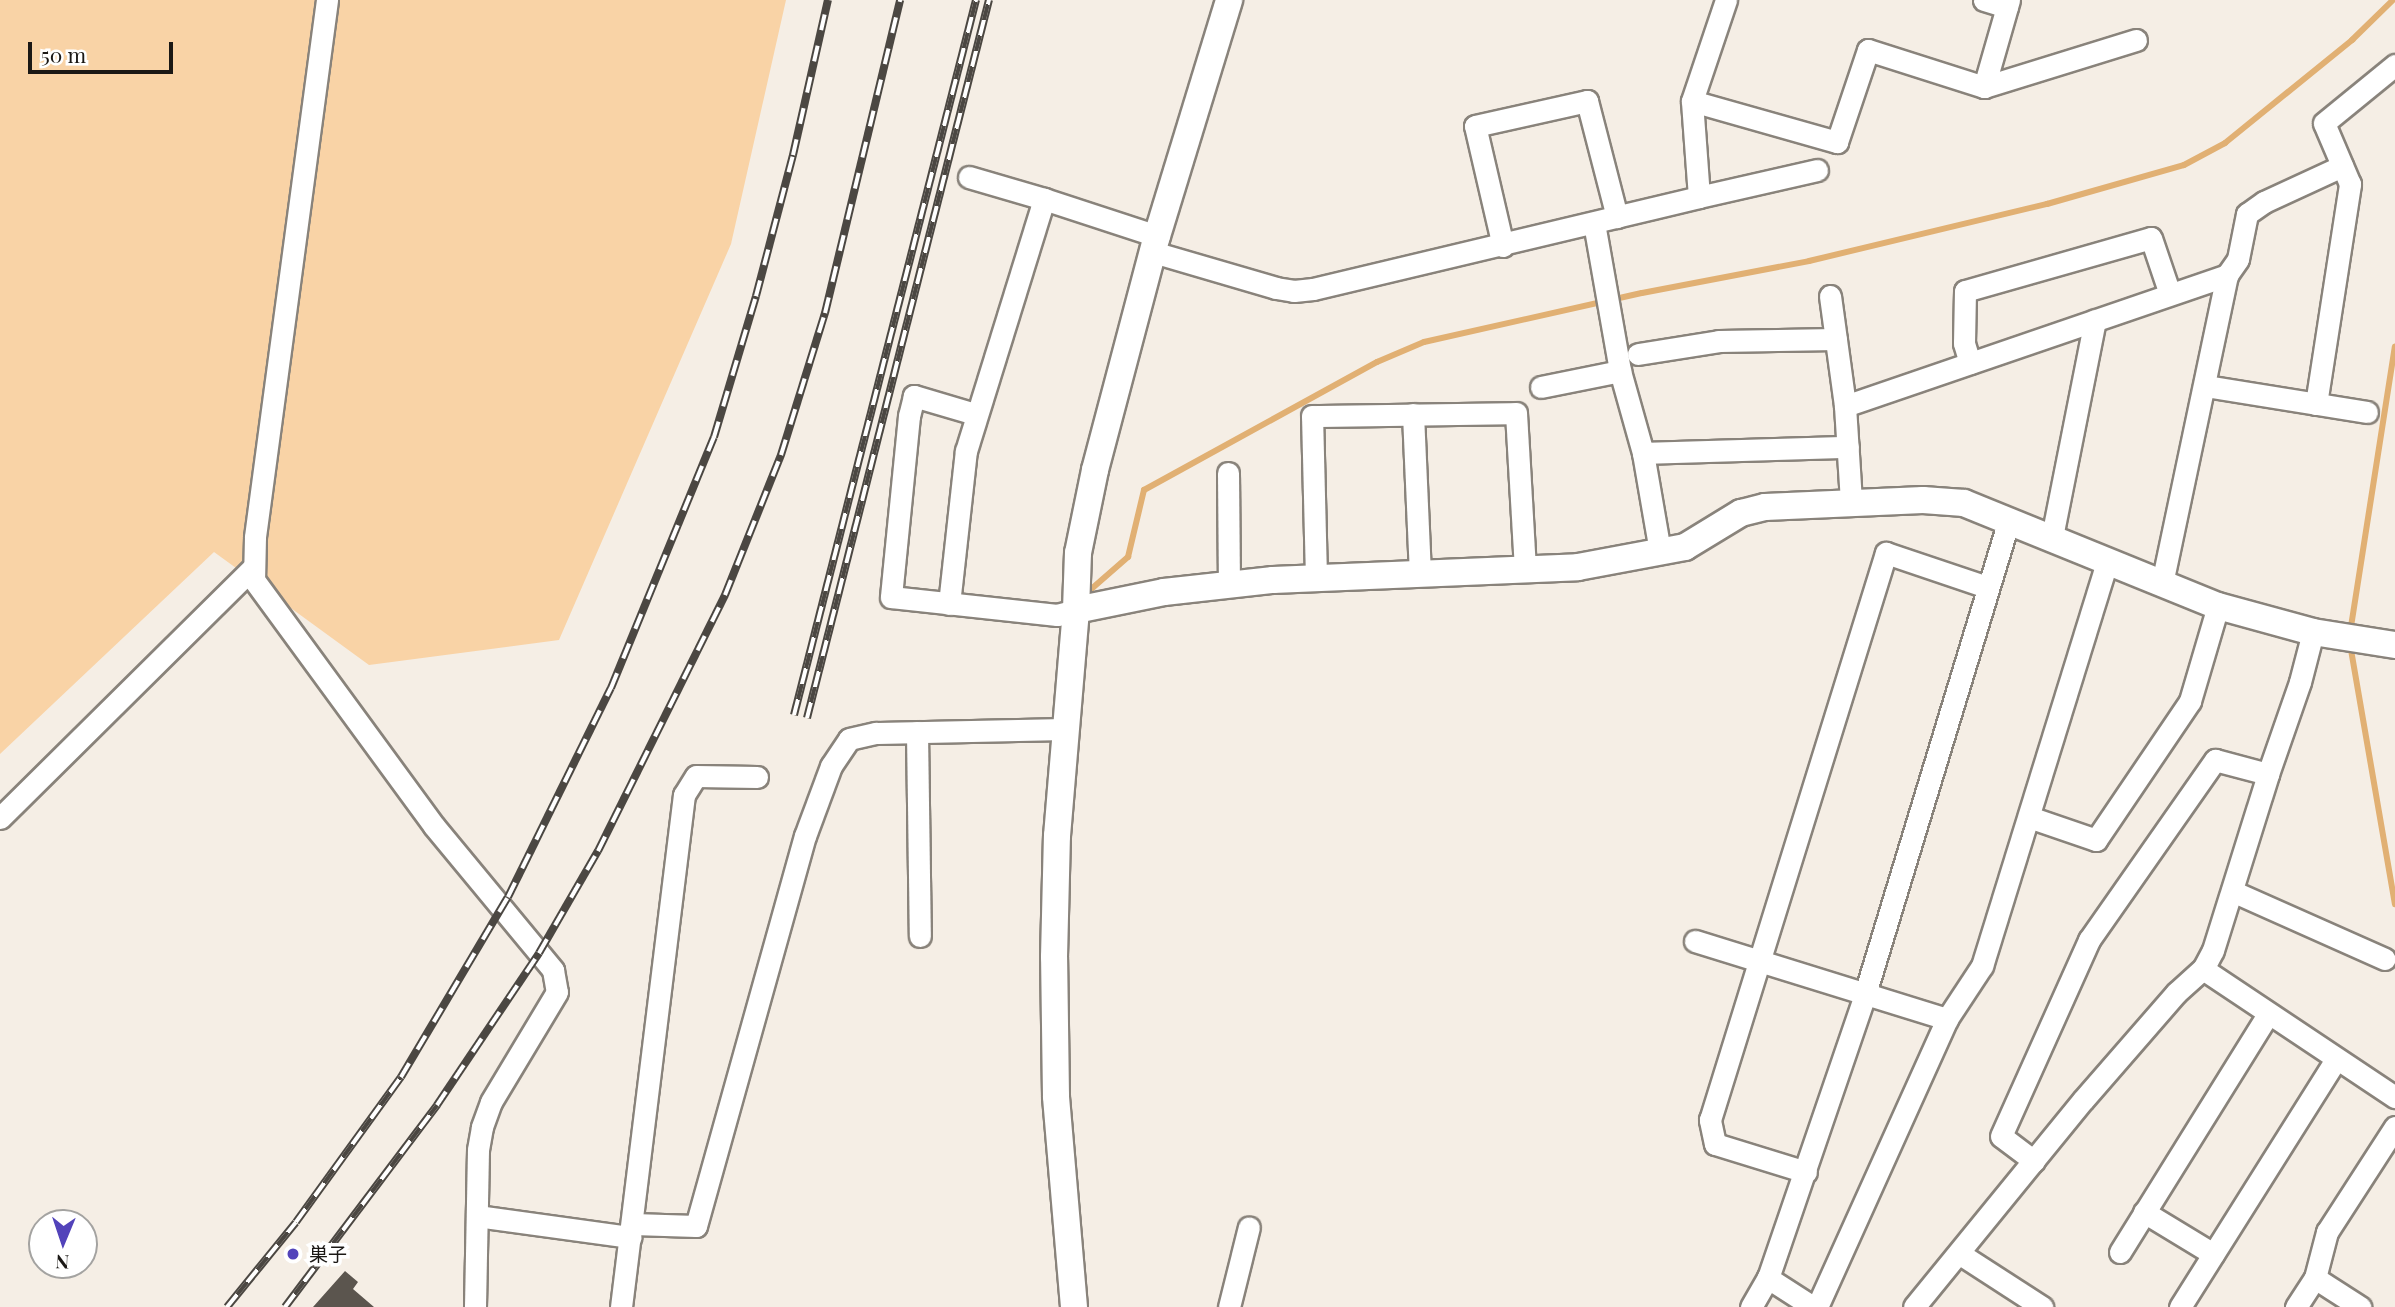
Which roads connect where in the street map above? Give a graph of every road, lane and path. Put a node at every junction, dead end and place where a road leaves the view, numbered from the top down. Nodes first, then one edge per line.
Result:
1 (327, 0) edge
2 (1229, 0) edge
3 (1726, 0) edge
4 (1984, 0) edge
5 (2008, 3) edge
6 (2136, 40) dead end
7 (2395, 65) edge
8 (1984, 87) junction
9 (1692, 101) junction
10 (2342, 166) junction
11 (1817, 170) dead end
12 (969, 177) dead end
13 (1699, 197) junction
14 (1044, 199) junction
15 (1617, 217) junction
16 (1594, 223) junction
17 (1155, 244) junction
18 (1503, 246) junction
19 (2227, 275) junction
20 (2170, 294) junction
21 (1830, 296) dead end
22 (2095, 320) junction
23 (1836, 339) junction
24 (1638, 354) dead end
25 (1970, 363) junction
26 (1620, 371) junction
27 (2206, 386) junction
28 (1542, 387) dead end
29 (2316, 404) junction
30 (1845, 405) junction
31 (2367, 412) dead end
32 (975, 414) junction
33 (1413, 414) junction
34 (1848, 447) junction
35 (1643, 453) junction
36 (1228, 473) dead end
37 (1851, 501) junction
38 (2009, 520) junction
39 (2052, 537) junction
40 (1660, 551) junction
41 (2108, 560) junction
42 (254, 568) junction
43 (1525, 570) junction
44 (1420, 573) junction
45 (1316, 579) junction
46 (2162, 584) junction
47 (1229, 585) junction
48 (1987, 587) junction
49 (948, 604) junction
50 (2218, 606) junction
51 (1076, 610) junction
52 (2312, 632) junction
53 (2395, 645) edge
54 (1066, 729) junction
55 (917, 732) junction
56 (2267, 774) junction
57 (757, 777) dead end
58 (2029, 817) junction
59 (0, 818) edge
60 (2232, 891) junction
61 (920, 936) dead end
62 (1695, 941) dead end
63 (2385, 959) dead end
64 (1759, 961) junction
65 (2203, 969) junction
66 (1866, 994) junction
67 (2268, 1014) junction
68 (1947, 1020) junction
69 (2336, 1059) junction
70 (2395, 1097) edge
71 (2395, 1127) edge
72 (2034, 1161) junction
73 (1806, 1172) junction
74 (2144, 1212) junction
75 (477, 1216) junction
76 (1249, 1227) dead end
77 (632, 1230) junction
78 (2119, 1252) dead end
79 (1960, 1254) junction
80 (2213, 1254) junction
81 (2315, 1278) junction
82 (1768, 1279) junction
83 (475, 1307) edge
84 (621, 1307) edge
85 (1074, 1307) edge
86 (1229, 1307) edge
87 (1751, 1307) edge
88 (1815, 1307) edge
89 (1914, 1307) edge
90 (2042, 1307) edge
91 (2180, 1307) edge
92 (2296, 1307) edge
93 (2360, 1307) edge

1 - 42 street
2 - 17 street
3 - 9 street
4 - 5 street
5 - 8 street
6 - 8 street
7 - 10 street
8 - 9 street
9 - 13 street
10 - 19 street
10 - 29 street
11 - 13 street
12 - 14 street
13 - 15 street
14 - 17 street
14 - 32 street
15 - 16 street
15 - 18 street
16 - 18 street
16 - 26 street
17 - 18 street
17 - 51 street
19 - 20 street
19 - 27 street
20 - 22 street
20 - 25 street
21 - 23 street
22 - 25 street
22 - 39 street
23 - 24 street
23 - 30 street
25 - 30 street
26 - 28 street
26 - 35 street
27 - 29 street
27 - 46 street
29 - 31 street
30 - 34 street
32 - 49 street
32 - 49 street
33 - 43 street
33 - 44 street
33 - 45 street
34 - 35 street
34 - 37 street
35 - 40 street
36 - 47 street
37 - 38 street
37 - 40 street
38 - 39 street
38 - 48 street
39 - 41 street
40 - 43 street
41 - 46 street
41 - 58 street
42 - 59 street
42 - 75 street
43 - 44 street
44 - 45 street
45 - 47 street
46 - 50 street
47 - 51 street
48 - 64 street
48 - 66 street
49 - 51 street
50 - 52 street
50 - 58 street
51 - 54 street
52 - 53 street
52 - 56 street
54 - 55 street
54 - 85 street
55 - 61 street
55 - 77 street
56 - 60 street
56 - 72 street
57 - 77 street
58 - 68 street
60 - 63 street
60 - 65 street
62 - 64 street
64 - 66 street
64 - 73 street
65 - 67 street
65 - 72 street
66 - 68 street
66 - 73 street
67 - 69 street
67 - 74 street
68 - 88 street
69 - 70 street
69 - 80 street
71 - 81 street
72 - 79 street
73 - 82 street
74 - 78 street
74 - 80 street
75 - 77 street
75 - 83 street
76 - 86 street
77 - 84 street
79 - 89 street
79 - 90 street
80 - 91 street
81 - 92 street
81 - 93 street
82 - 87 street
82 - 88 street

